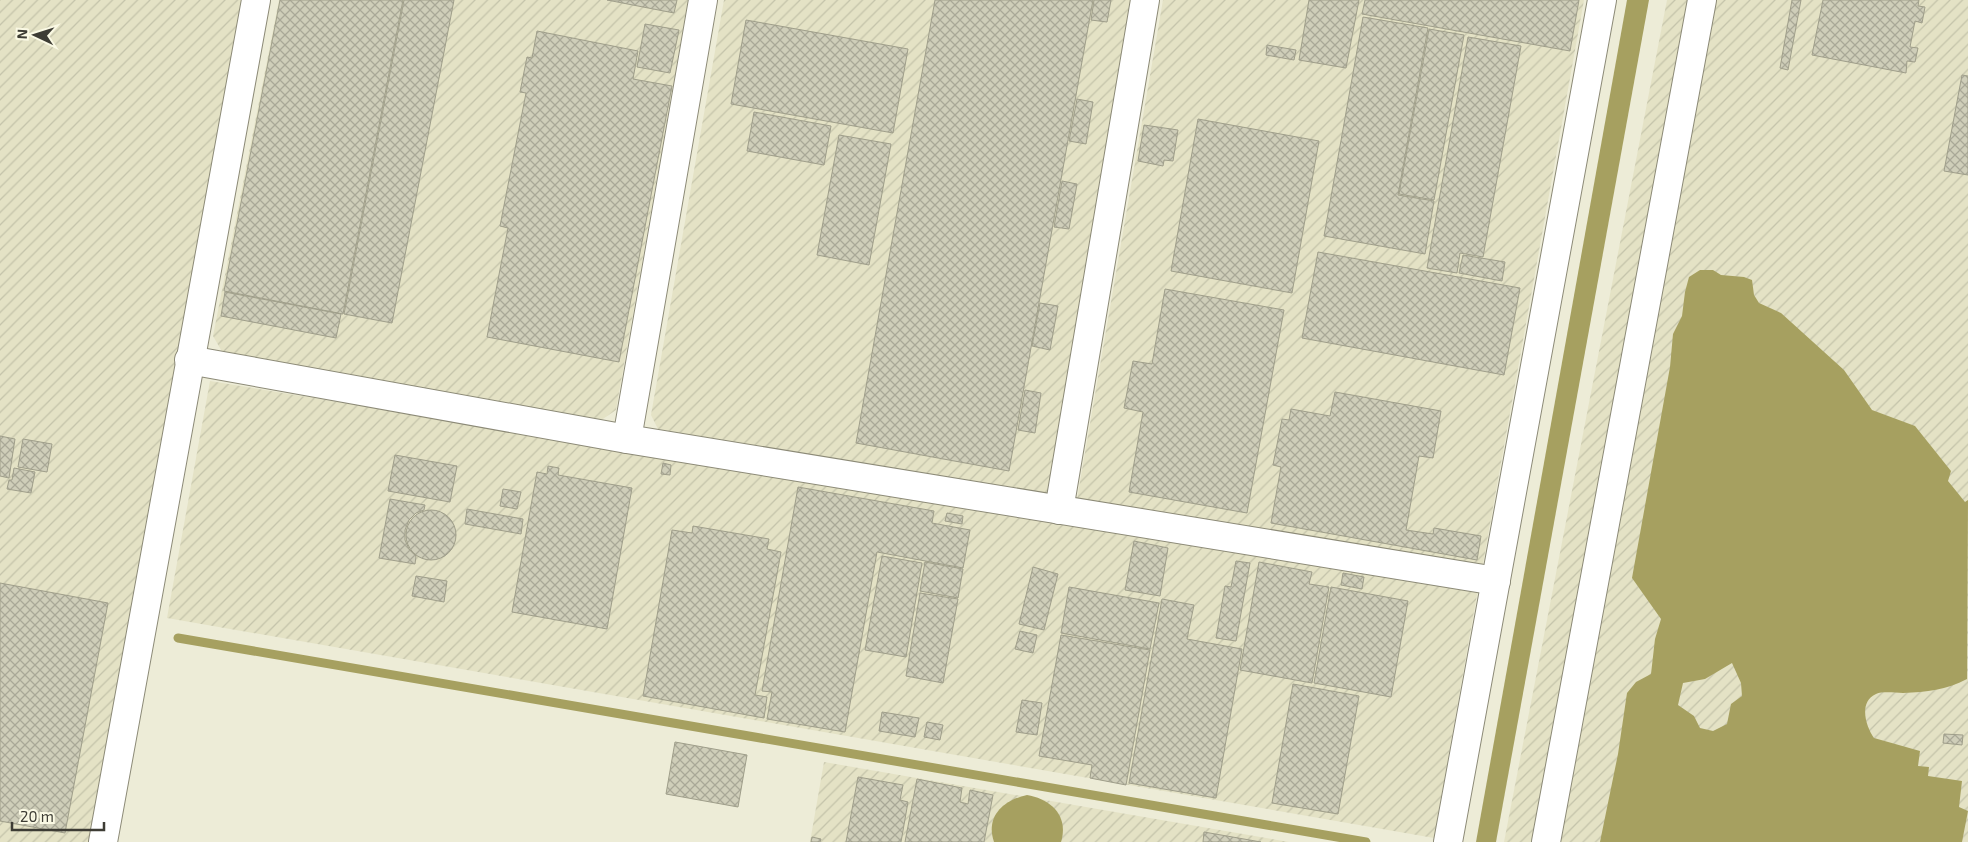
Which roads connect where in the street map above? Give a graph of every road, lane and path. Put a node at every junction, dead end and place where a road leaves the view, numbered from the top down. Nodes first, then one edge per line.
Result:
1 (256, 0) edge
2 (703, 0) edge
3 (1145, 0) edge
4 (1602, 0) edge
5 (1702, 0) edge
6 (189, 360) junction
7 (627, 439) junction
8 (1059, 510) junction
9 (1496, 581) junction
10 (102, 842) edge
11 (1448, 842) edge
12 (1546, 842) edge

1 - 6 street
2 - 7 street
3 - 8 street
4 - 9 street
5 - 12 street
6 - 7 street
6 - 10 street
7 - 8 street
8 - 9 street
9 - 11 street

